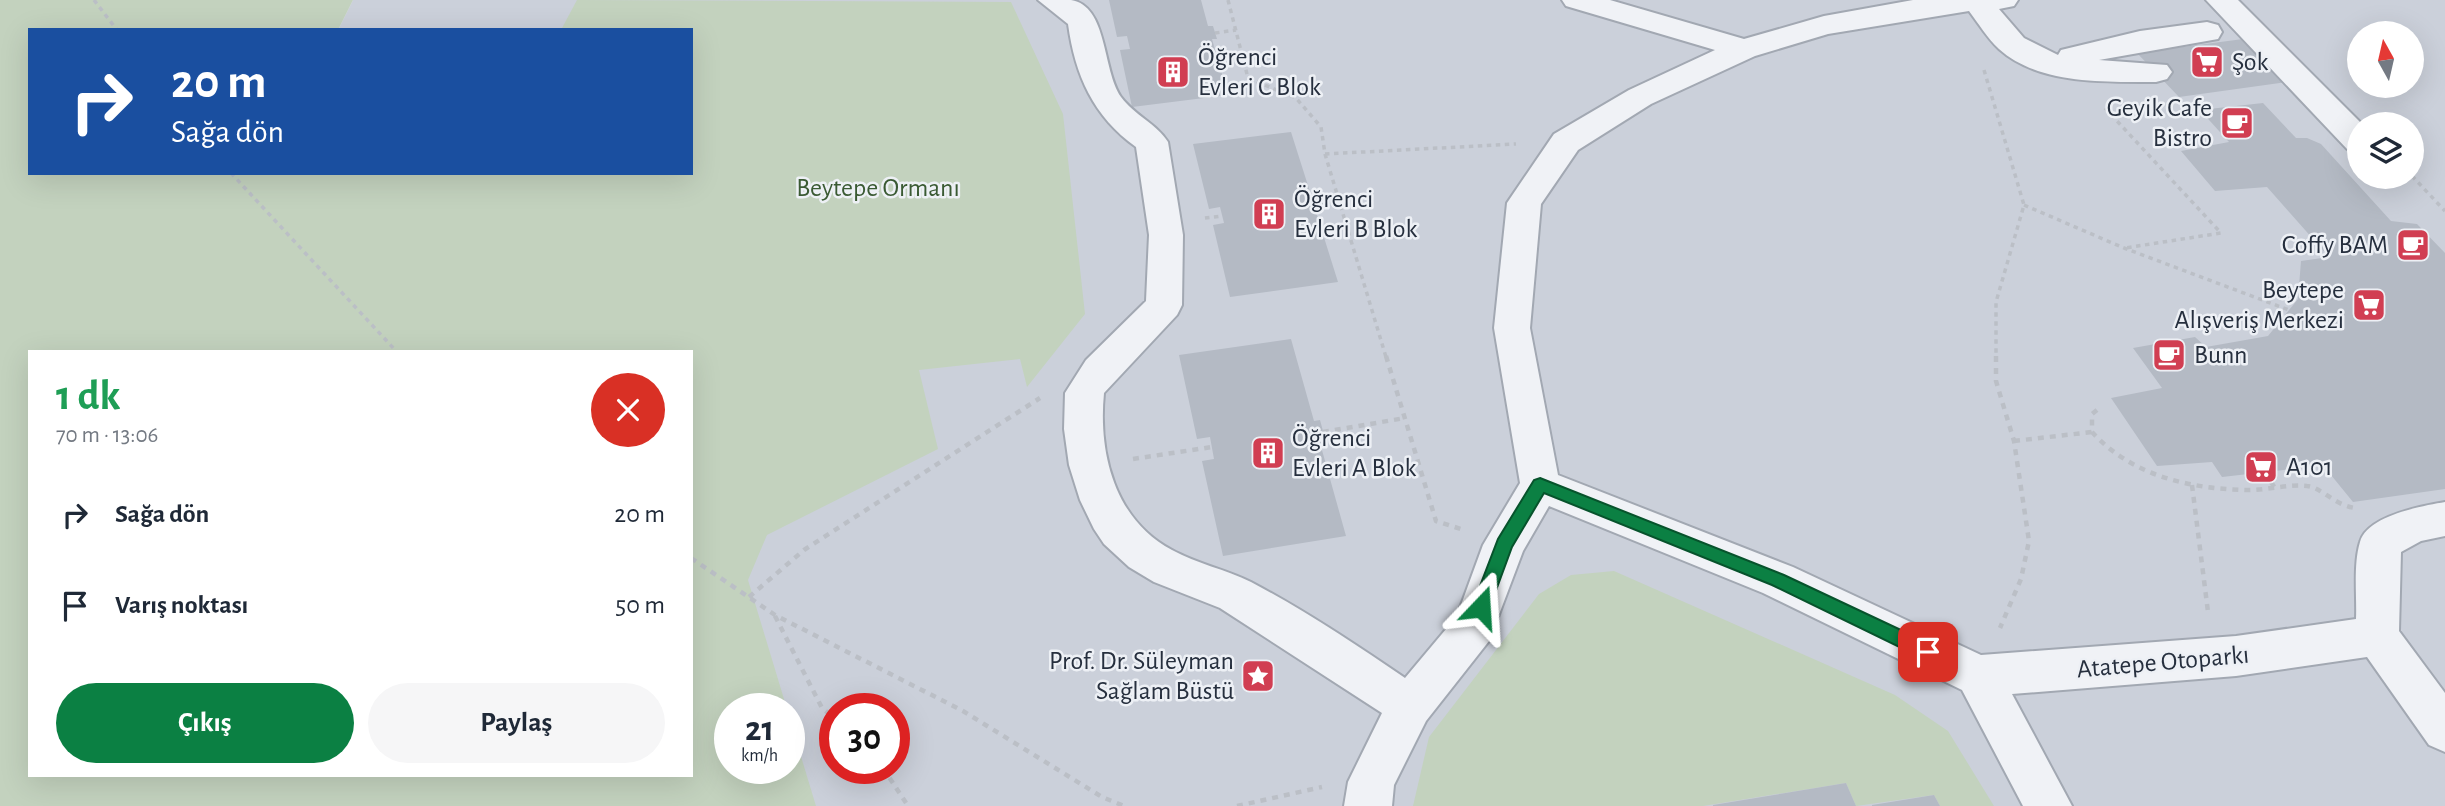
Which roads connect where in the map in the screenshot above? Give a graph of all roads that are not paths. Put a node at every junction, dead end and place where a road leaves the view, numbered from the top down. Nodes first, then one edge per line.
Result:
1 (1052, 0) edge
2 (1577, 0) edge
3 (2221, 0) edge
4 (1968, 2) edge
5 (2207, 32) dead end
6 (1744, 49) junction
7 (2050, 62) junction
8 (2156, 72) dead end
9 (2347, 147) edge
10 (1540, 485) junction
11 (2429, 522) edge
12 (2377, 636) junction
13 (1978, 676) junction
14 (1410, 706) junction
15 (2445, 730) edge
16 (1369, 794) edge
17 (2048, 806) edge

1 - 14 street
2 - 6 street
3 - 9 street
4 - 6 street
4 - 7 street
5 - 7 street
6 - 10 street
7 - 8 street
10 - 13 street
10 - 14 street
11 - 12 street
12 - 13 street, Atatepe Otoparkı
12 - 15 street
13 - 17 street
14 - 16 street

